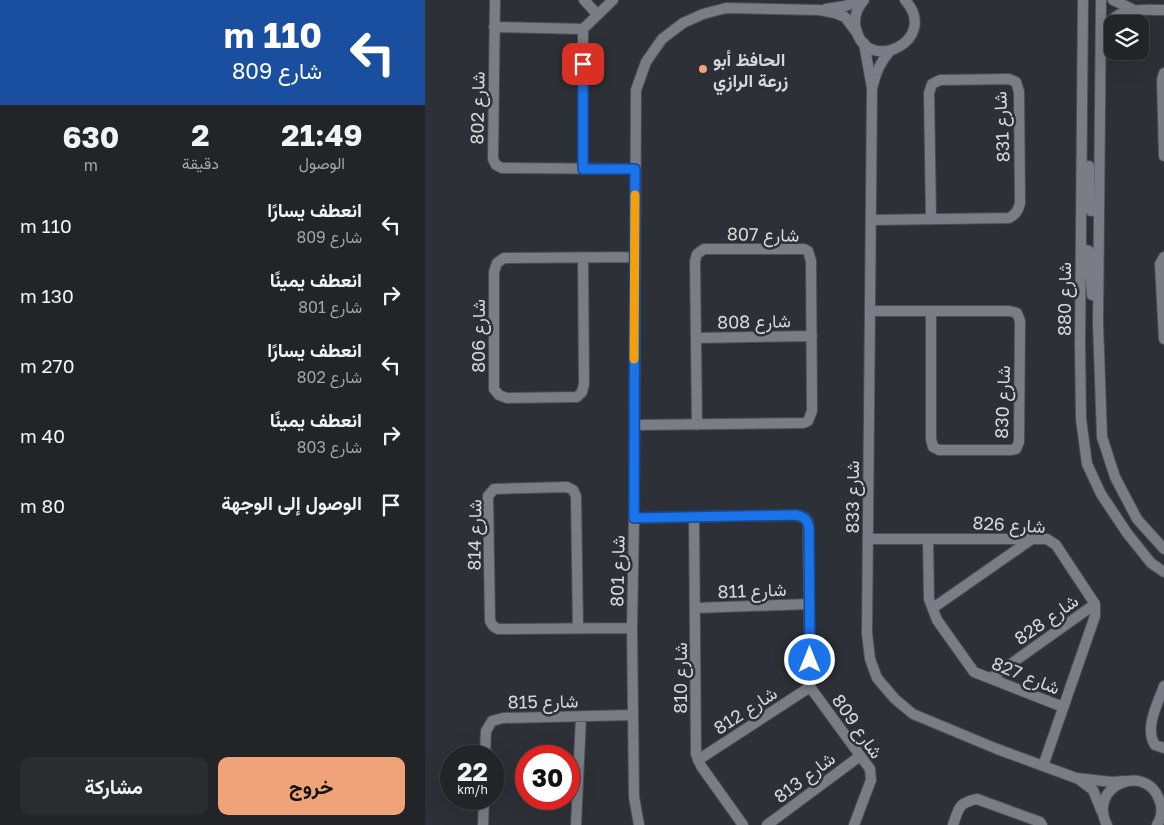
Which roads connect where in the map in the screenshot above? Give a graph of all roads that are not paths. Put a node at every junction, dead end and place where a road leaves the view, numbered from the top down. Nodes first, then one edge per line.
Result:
1 (495, 0) edge
2 (584, 0) edge
3 (613, 0) edge
4 (863, 0) edge
5 (1083, 0) edge
6 (1101, 0) edge
7 (1113, 0) edge
8 (907, 2) edge
9 (740, 4) edge
10 (1163, 6) edge
11 (819, 10) junction
12 (1132, 10) junction
13 (597, 14) junction
14 (494, 27) junction
15 (583, 29) junction
16 (857, 33) junction
17 (864, 43) junction
18 (1101, 44) junction
19 (890, 51) junction
20 (1164, 73) edge
21 (872, 88) junction
22 (1083, 124) junction
23 (1164, 156) edge
24 (583, 169) junction
25 (635, 169) junction
26 (1099, 209) junction
27 (931, 219) junction
28 (871, 220) junction
29 (1081, 252) junction
30 (1164, 257) edge
31 (583, 258) junction
32 (635, 258) junction
33 (870, 311) junction
34 (931, 311) junction
35 (1098, 323) junction
36 (812, 336) junction
37 (696, 338) junction
38 (1164, 339) edge
39 (697, 424) junction
40 (634, 425) junction
41 (694, 517) junction
42 (634, 518) junction
43 (1032, 538) junction
44 (868, 539) junction
45 (929, 539) junction
46 (1164, 549) edge
47 (1164, 572) edge
48 (809, 604) junction
49 (1095, 604) junction
50 (695, 608) junction
51 (933, 608) junction
52 (578, 628) junction
53 (632, 628) junction
54 (991, 678) junction
55 (1164, 686) edge
56 (810, 687) junction
57 (1063, 707) junction
58 (633, 715) junction
59 (581, 717) junction
60 (485, 745) edge
61 (1164, 748) edge
62 (860, 756) junction
63 (698, 760) junction
64 (1043, 766) junction
65 (1076, 778) junction
66 (1125, 781) junction
67 (484, 810) edge
68 (1163, 811) edge
69 (1104, 821) edge
70 (483, 825) edge
71 (576, 825) edge
72 (639, 825) edge
73 (743, 825) edge
74 (767, 825) edge
75 (855, 825) edge
76 (953, 825) edge
77 (1042, 825) edge
78 (1157, 825) edge

1 - 14 street, شارع 802
2 - 13 street
3 - 13 street
4 - 11 street, شارع 801
4 - 16 street
5 - 22 street, شارع 880
6 - 18 street, شارع 880
7 - 12 street
8 - 19 street
9 - 11 street, شارع 801
9 - 25 street, شارع 801
10 - 12 street
11 - 16 street, شارع 801
12 - 18 street
13 - 15 street
14 - 15 street
14 - 24 street, شارع 802
15 - 24 street
16 - 17 street, شارع 801
17 - 19 street
17 - 21 street, شارع 833
18 - 26 street, شارع 880
19 - 21 street, شارع 833
20 - 23 street
21 - 28 street, شارع 833
22 - 26 street
22 - 29 street, شارع 880
24 - 25 street, شارع 802
25 - 32 street, شارع 801
26 - 35 street, شارع 880
27 - 27 street, شارع 831
27 - 28 street, شارع 831
28 - 33 street, شارع 833
29 - 35 street
29 - 47 street, شارع 880
30 - 38 street
31 - 31 street, شارع 806
31 - 32 street, شارع 806
32 - 40 street, شارع 801
33 - 34 street, شارع 830
33 - 44 street, شارع 833
34 - 34 street, شارع 830
35 - 46 street, شارع 880
36 - 37 street, شارع 808
36 - 37 street, شارع 807
36 - 39 street, شارع 807
37 - 39 street, شارع 807
39 - 40 street, شارع 807
40 - 42 street, شارع 801
41 - 42 street, شارع 809
41 - 48 street, شارع 809
41 - 50 street, شارع 810
42 - 53 street, شارع 801
43 - 45 street, شارع 826
43 - 49 street, شارع 826
43 - 51 street
44 - 45 street, شارع 826
44 - 64 street, شارع 833
45 - 51 street, شارع 827
48 - 50 street, شارع 811
48 - 56 street, شارع 809
49 - 54 street, شارع 828
49 - 57 street
50 - 63 street, شارع 810
51 - 54 street, شارع 827
52 - 52 street, شارع 814
52 - 53 street, شارع 814
53 - 58 street, شارع 801
54 - 57 street, شارع 827
55 - 61 street
56 - 62 street, شارع 809
56 - 63 street, شارع 812
57 - 64 street
58 - 59 street, شارع 815
58 - 72 street, شارع 801
59 - 60 street, شارع 815
59 - 71 street
62 - 74 street, شارع 813
62 - 75 street, شارع 809
63 - 73 street
64 - 65 street, شارع 833
65 - 66 street, شارع 833
65 - 69 street, شارع 833
66 - 68 street, شارع 833
66 - 69 street
67 - 70 street
68 - 78 street
76 - 77 street

